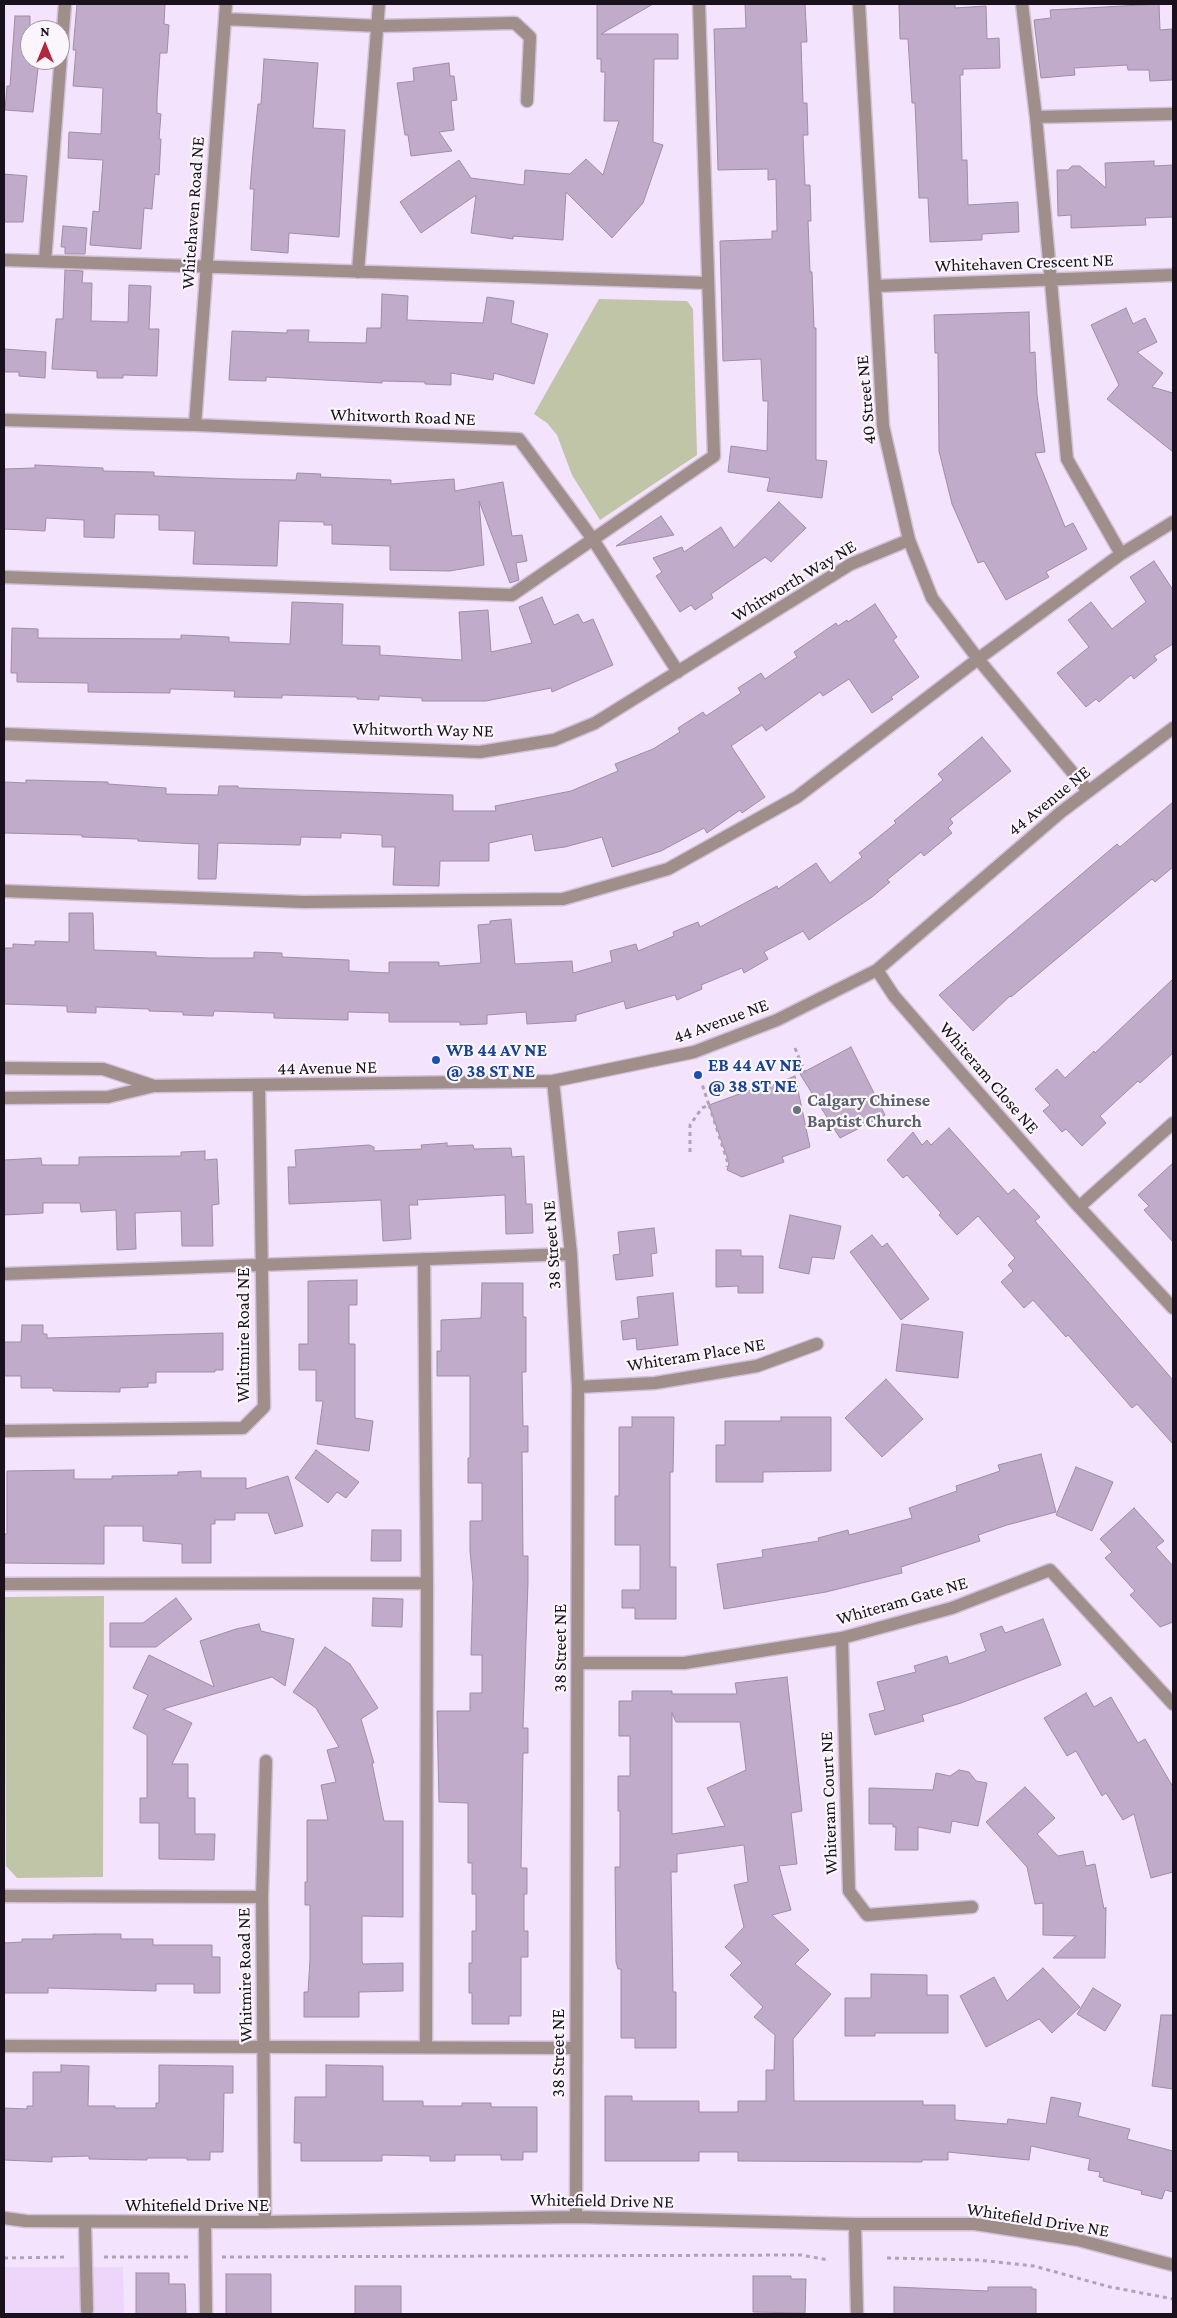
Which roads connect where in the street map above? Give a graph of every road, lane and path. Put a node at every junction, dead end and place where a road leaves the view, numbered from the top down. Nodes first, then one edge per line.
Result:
1 (65, 4) edge
2 (226, 4) edge
3 (379, 4) edge
4 (699, 4) edge
5 (859, 4) edge
6 (1022, 4) edge
7 (225, 18) junction
8 (378, 26) junction
9 (527, 101) dead end
10 (1173, 114) edge
11 (1036, 117) junction
12 (4, 260) edge
13 (45, 261) junction
14 (206, 266) junction
15 (358, 272) junction
16 (1173, 275) edge
17 (1052, 280) junction
18 (708, 283) junction
19 (876, 286) junction
20 (4, 420) edge
21 (195, 425) junction
22 (1173, 522) edge
23 (592, 538) junction
24 (909, 540) junction
25 (1121, 554) junction
26 (4, 577) edge
27 (978, 659) junction
28 (678, 672) junction
29 (1173, 728) edge
30 (4, 734) edge
31 (1088, 791) junction
32 (4, 891) edge
33 (877, 970) junction
34 (795, 1048) dead end
35 (4, 1068) edge
36 (805, 1073) dead end
37 (553, 1081) junction
38 (702, 1084) dead end
39 (154, 1086) junction
40 (259, 1086) junction
41 (4, 1098) edge
42 (709, 1105) junction
43 (1173, 1123) edge
44 (690, 1152) dead end
45 (727, 1167) dead end
46 (1079, 1207) junction
47 (571, 1254) junction
48 (424, 1259) junction
49 (261, 1265) junction
50 (4, 1274) edge
51 (1173, 1308) edge
52 (818, 1344) dead end
53 (578, 1387) junction
54 (4, 1431) edge
55 (427, 1583) junction
56 (4, 1584) edge
57 (842, 1638) junction
58 (578, 1662) junction
59 (1173, 1704) edge
60 (266, 1761) dead end
61 (4, 1896) edge
62 (262, 1897) junction
63 (972, 1906) dead end
64 (4, 2046) edge
65 (264, 2047) junction
66 (426, 2047) junction
67 (576, 2048) junction
68 (576, 2217) junction
69 (4, 2218) edge
70 (26, 2221) junction
71 (85, 2222) junction
72 (205, 2222) junction
73 (266, 2222) junction
74 (855, 2224) junction
75 (4, 2226) edge
76 (86, 2257) junction
77 (206, 2257) junction
78 (4, 2258) edge
79 (887, 2258) dead end
80 (828, 2260) dead end
81 (1173, 2265) edge
82 (1173, 2299) edge
83 (87, 2310) dead end
84 (206, 2314) edge
85 (857, 2314) edge

1 - 13 street
2 - 7 street, Whitehaven Road NE
3 - 8 street
4 - 18 street
5 - 19 street, 40 Street NE
6 - 11 street
7 - 8 street
7 - 14 street, Whitehaven Road NE
8 - 9 street
8 - 15 street
10 - 11 street
11 - 17 street
12 - 13 street
13 - 14 street
14 - 15 street
14 - 21 street, Whitehaven Road NE
15 - 18 street
16 - 17 street, Whitehaven Crescent NE
17 - 19 street, Whitehaven Crescent NE
17 - 25 street
18 - 23 street
19 - 24 street, 40 Street NE
20 - 21 street, Whitworth Road NE
21 - 23 street, Whitworth Road NE
22 - 25 street
23 - 26 street
23 - 28 street, Whitworth Road NE
24 - 27 street, 40 Street NE
24 - 28 street, Whitworth Way NE
25 - 27 street
27 - 31 street, 40 Street NE
27 - 32 street
28 - 30 street, Whitworth Way NE
29 - 31 street, 44 Avenue NE
31 - 33 street, 44 Avenue NE
33 - 37 street, 44 Avenue NE
33 - 46 street, Whiteram Close NE
34 - 36 path
35 - 39 street, 44 Avenue NE
37 - 40 street, 44 Avenue NE
37 - 47 street, 38 Street NE
38 - 42 path
39 - 40 street, 44 Avenue NE
39 - 41 street, 44 Avenue NE
40 - 49 street, Whitmire Road NE
42 - 44 path
42 - 45 path
43 - 46 street
46 - 51 street, Whiteram Close NE
47 - 48 street
47 - 53 street, 38 Street NE
48 - 49 street
48 - 55 street
49 - 50 street
49 - 54 street, Whitmire Road NE
52 - 53 street, Whiteram Place NE
53 - 58 street, 38 Street NE
55 - 56 street
55 - 66 street
57 - 58 street, Whiteram Gate NE
57 - 59 street, Whiteram Gate NE
57 - 63 street, Whiteram Court NE
58 - 67 street, 38 Street NE
60 - 62 street
61 - 62 street, Whitmire Road NE
62 - 65 street, Whitmire Road NE
64 - 65 street
65 - 66 street
65 - 73 street, Whitmire Road NE
66 - 67 street
67 - 68 street, 38 Street NE
68 - 73 street, Whitefield Drive NE
68 - 74 street, Whitefield Drive NE
69 - 70 street, Whitefield Drive NE
70 - 71 street, Whitefield Drive NE
70 - 75 street, Whitefield Drive NE
71 - 72 street, Whitefield Drive NE
71 - 76 street
72 - 73 street, Whitefield Drive NE
72 - 77 street
74 - 81 street, Whitefield Drive NE
74 - 85 street
76 - 77 path
76 - 78 path
76 - 83 street
77 - 80 path
77 - 84 street
79 - 82 path

